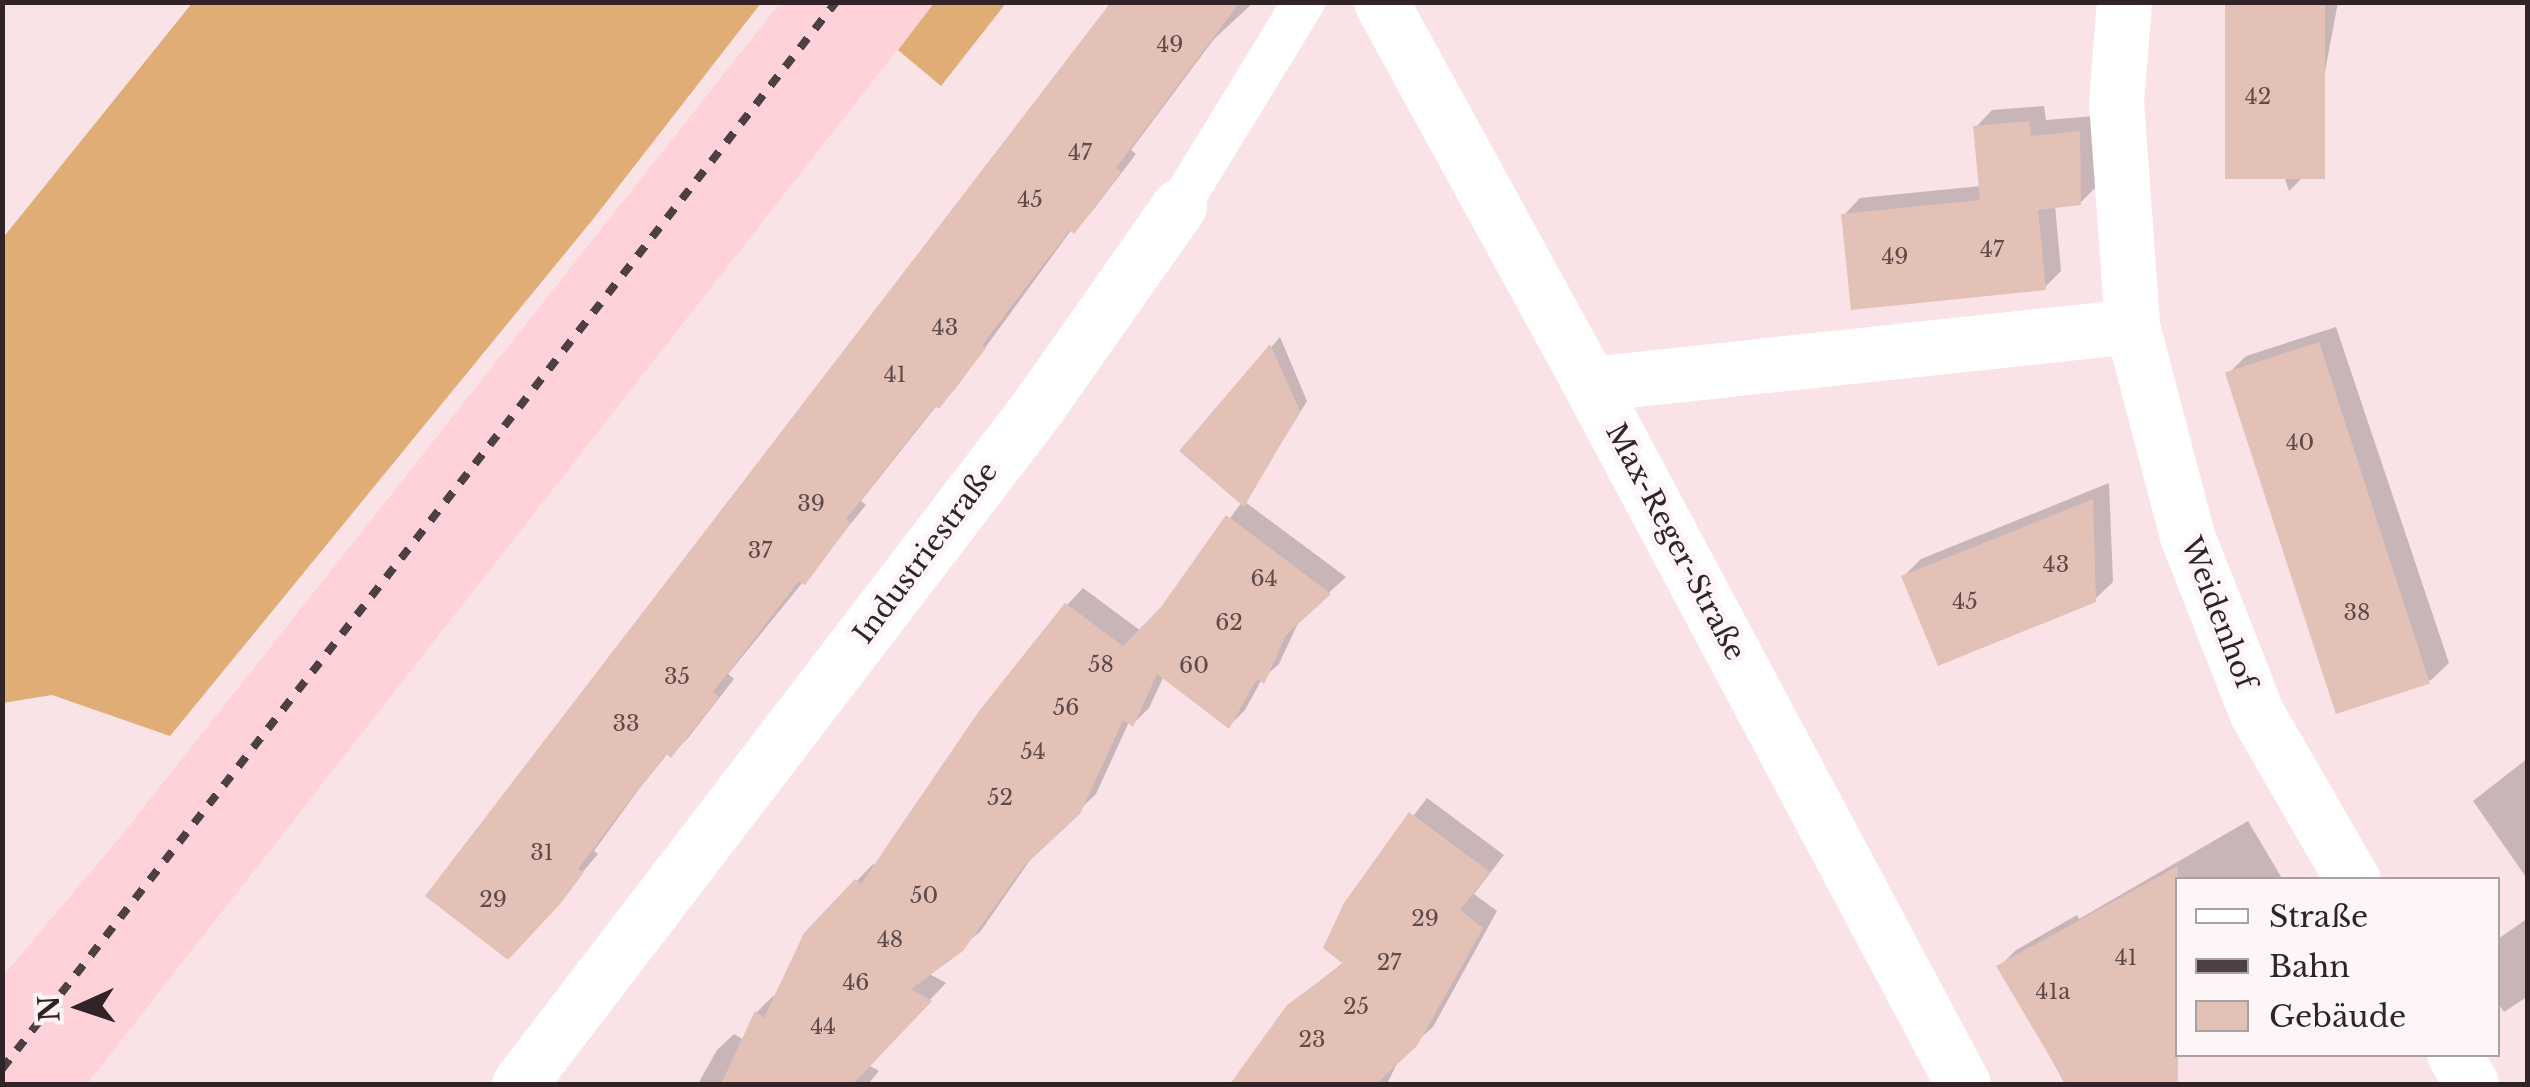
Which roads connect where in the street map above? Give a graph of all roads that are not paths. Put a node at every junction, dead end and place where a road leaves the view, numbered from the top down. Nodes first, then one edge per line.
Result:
1 (1304, 2) edge
2 (1381, 2) edge
3 (2124, 2) edge
4 (1179, 206) joint
5 (2132, 326) junction
6 (1590, 384) junction
7 (2351, 877) edge
8 (2456, 1057) edge
9 (519, 1084) edge
10 (1963, 1084) edge
11 (2471, 1084) edge

1 - 4 lane, Industriestraße
2 - 6 street, Max-Reger-Straße
3 - 5 street, Weidenhof
4 - 9 street, Industriestraße
5 - 6 street
5 - 7 street, Weidenhof
6 - 10 street, Max-Reger-Straße
8 - 11 street

